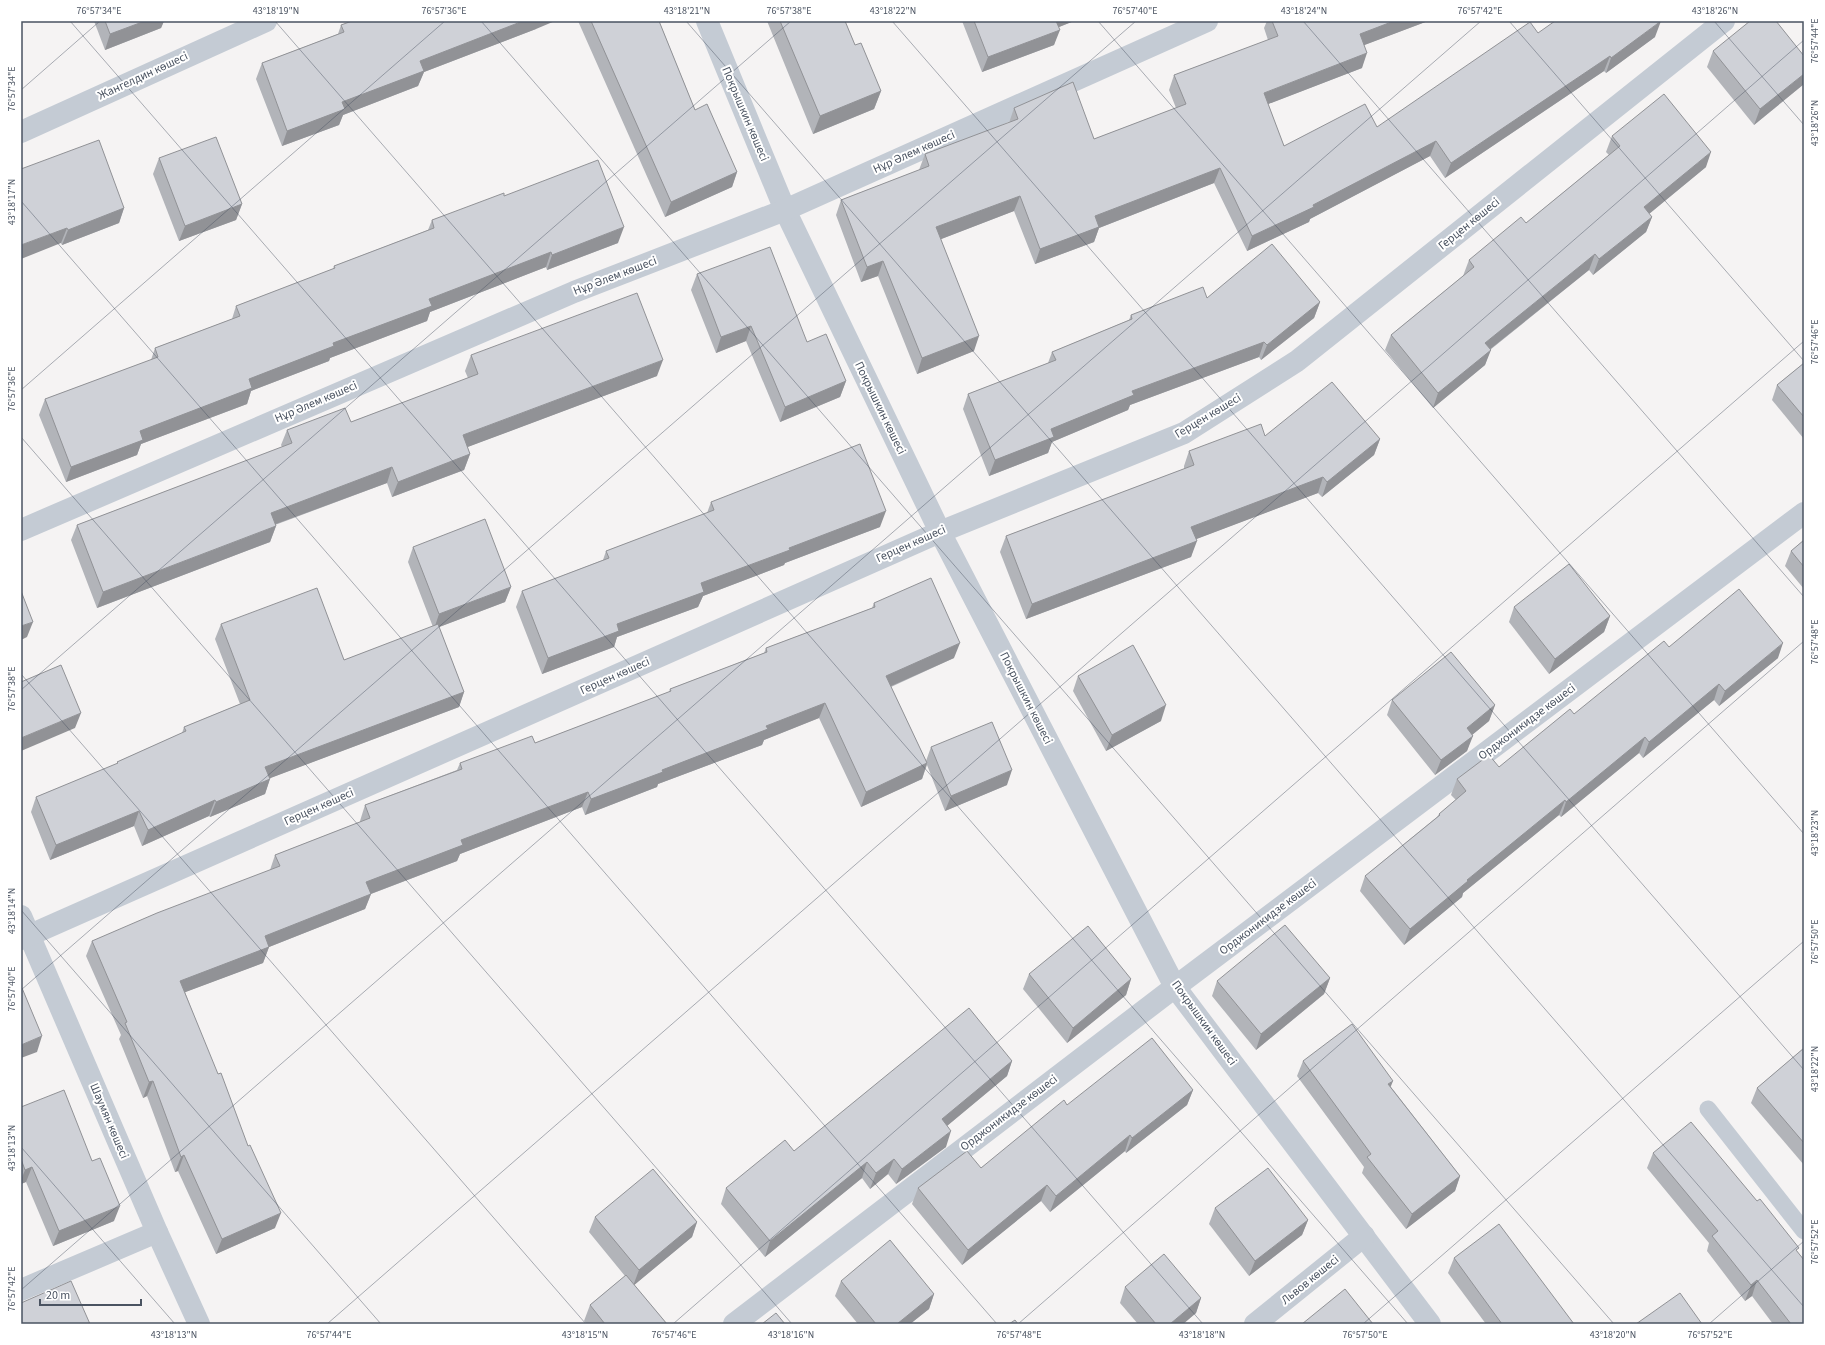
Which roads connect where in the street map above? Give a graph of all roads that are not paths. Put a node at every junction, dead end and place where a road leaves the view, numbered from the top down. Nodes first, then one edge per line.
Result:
1 (266, 21) edge
2 (707, 21) edge
3 (1207, 21) edge
4 (1724, 21) edge
5 (21, 132) edge
6 (785, 210) junction
7 (1804, 514) edge
8 (21, 530) edge
9 (940, 532) junction
10 (24, 930) edge
11 (1175, 987) junction
12 (1708, 1109) dead end
13 (1804, 1231) edge
14 (157, 1232) junction
15 (1364, 1236) junction
16 (21, 1290) edge
17 (199, 1324) edge
18 (734, 1324) edge
19 (1255, 1324) edge
20 (1430, 1324) edge

1 - 5 street, Жангелдин көшесі
2 - 6 street, Покрышкин көшесі
3 - 6 street, Нұр Әлем көшесі
4 - 9 street, Герцен көшесі
6 - 8 street, Нұр Әлем көшесі
6 - 9 street, Покрышкин көшесі
7 - 11 street, Орджоникидзе көшесі
9 - 10 street, Герцен көшесі
9 - 11 street, Покрышкин көшесі
10 - 14 street, Шаумян көшесі
11 - 15 street, Покрышкин көшесі
11 - 18 street, Орджоникидзе көшесі
12 - 13 lane
14 - 16 street
14 - 17 street, Шаумян көшесі
15 - 19 street, Львов көшесі
15 - 20 street, Покрышкин көшесі

